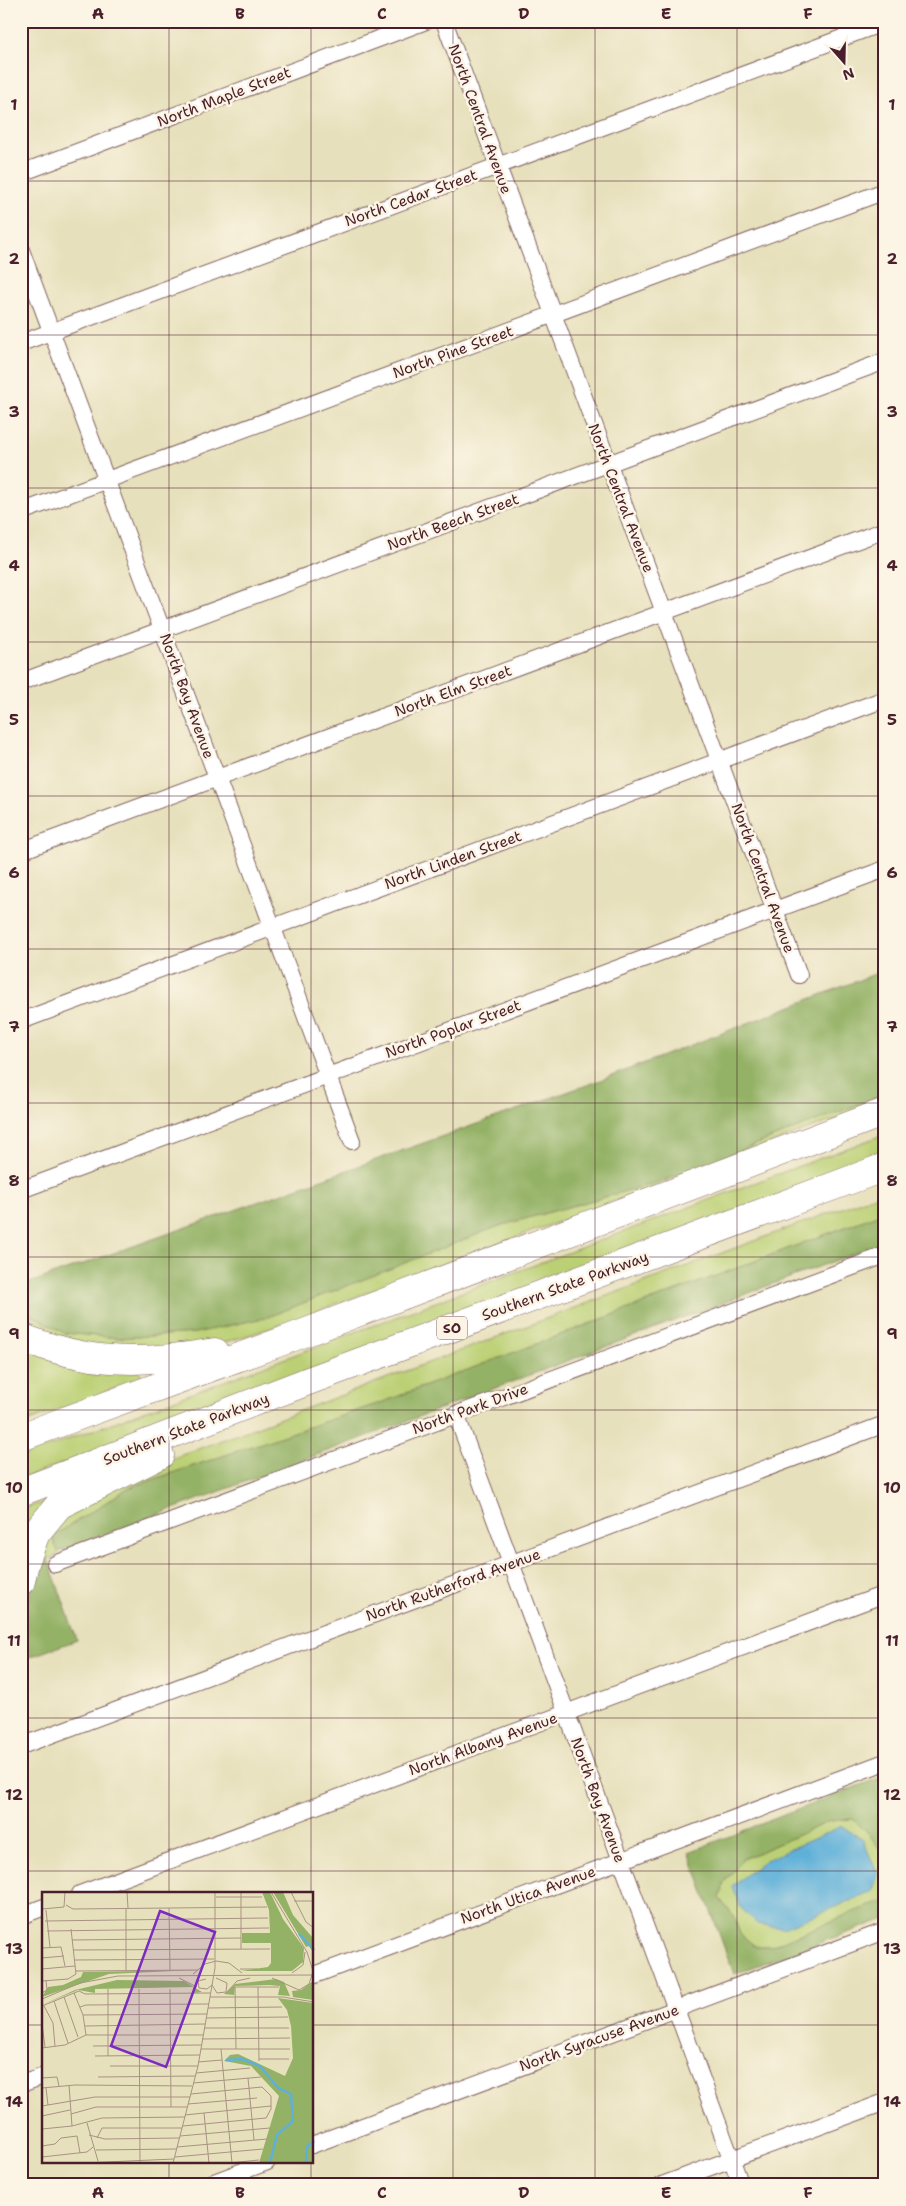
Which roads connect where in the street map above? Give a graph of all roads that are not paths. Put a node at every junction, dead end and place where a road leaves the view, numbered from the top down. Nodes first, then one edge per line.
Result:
1 (426, 21) edge
2 (444, 21) edge
3 (885, 22) edge
4 (497, 166) junction
5 (21, 173) edge
6 (885, 191) edge
7 (21, 250) edge
8 (553, 315) junction
9 (51, 332) junction
10 (21, 343) edge
11 (885, 361) edge
12 (608, 464) junction
13 (107, 480) junction
14 (21, 512) edge
15 (885, 530) edge
16 (664, 612) junction
17 (162, 630) junction
18 (21, 682) edge
19 (885, 699) edge
20 (719, 761) junction
21 (217, 778) junction
22 (21, 852) edge
23 (885, 869) edge
24 (774, 910) junction
25 (273, 927) junction
26 (799, 975) dead end
27 (21, 1021) edge
28 (328, 1076) junction
29 (885, 1112) edge
30 (352, 1141) dead end
31 (885, 1167) edge
32 (21, 1190) edge
33 (885, 1255) edge
34 (21, 1337) edge
35 (283, 1341) junction
36 (311, 1380) junction
37 (456, 1414) junction
38 (885, 1424) edge
39 (21, 1436) edge
40 (21, 1492) edge
41 (55, 1564) dead end
42 (510, 1564) junction
43 (21, 1581) edge
44 (885, 1594) edge
45 (565, 1713) junction
46 (21, 1746) edge
47 (885, 1762) edge
48 (620, 1861) junction
49 (85, 1892) edge
50 (42, 1908) edge
51 (21, 1916) edge
52 (885, 1931) edge
53 (314, 1975) edge
54 (676, 2010) junction
55 (42, 2077) edge
56 (21, 2084) edge
57 (885, 2102) edge
58 (314, 2144) edge
59 (732, 2159) junction
60 (262, 2164) edge
61 (206, 2185) edge
62 (662, 2185) edge
63 (741, 2185) edge

1 - 5 street, North Maple Street
2 - 4 street, North Central Avenue
3 - 4 street, North Cedar Street
4 - 8 street, North Central Avenue
4 - 9 street, North Cedar Street
6 - 8 street, North Pine Street
7 - 9 street, North Bay Avenue
8 - 12 street, North Central Avenue
8 - 13 street, North Pine Street
9 - 10 street, North Cedar Street
9 - 13 street, North Bay Avenue
11 - 12 street, North Beech Street
12 - 16 street, North Central Avenue
12 - 17 street, North Beech Street
13 - 14 street, North Pine Street
13 - 17 street, North Bay Avenue
15 - 16 street, North Elm Street
16 - 20 street, North Central Avenue
16 - 21 street, North Elm Street
17 - 18 street, North Beech Street
17 - 21 street, North Bay Avenue
19 - 20 street, North Linden Street
20 - 24 street, North Central Avenue
20 - 25 street, North Linden Street
21 - 22 street, North Elm Street
21 - 25 street, North Bay Avenue
23 - 24 street, North Poplar Street
24 - 26 street, North Central Avenue
24 - 28 street, North Poplar Street
25 - 27 street, North Linden Street
25 - 28 street, North Bay Avenue
28 - 30 street, North Bay Avenue
28 - 32 street, North Poplar Street
29 - 35 highway
31 - 36 highway, Southern State Parkway / SO
33 - 37 street, North Park Drive
34 - 35 highway
35 - 39 highway
36 - 40 highway, Southern State Parkway / SO
36 - 43 highway
37 - 41 street, North Park Drive
37 - 42 street, North Bay Avenue
38 - 42 street, North Rutherford Avenue
42 - 45 street, North Bay Avenue
42 - 46 street, North Rutherford Avenue
44 - 45 street, North Albany Avenue
45 - 48 street, North Bay Avenue
45 - 49 street, North Albany Avenue
47 - 48 street, North Utica Avenue
48 - 53 street, North Utica Avenue
48 - 54 street, North Bay Avenue
50 - 51 street
52 - 54 street, North Syracuse Avenue
54 - 58 street, North Syracuse Avenue
54 - 59 street, North Bay Avenue
55 - 56 street
57 - 59 street
59 - 62 street
59 - 63 street, North Bay Avenue
60 - 61 street

